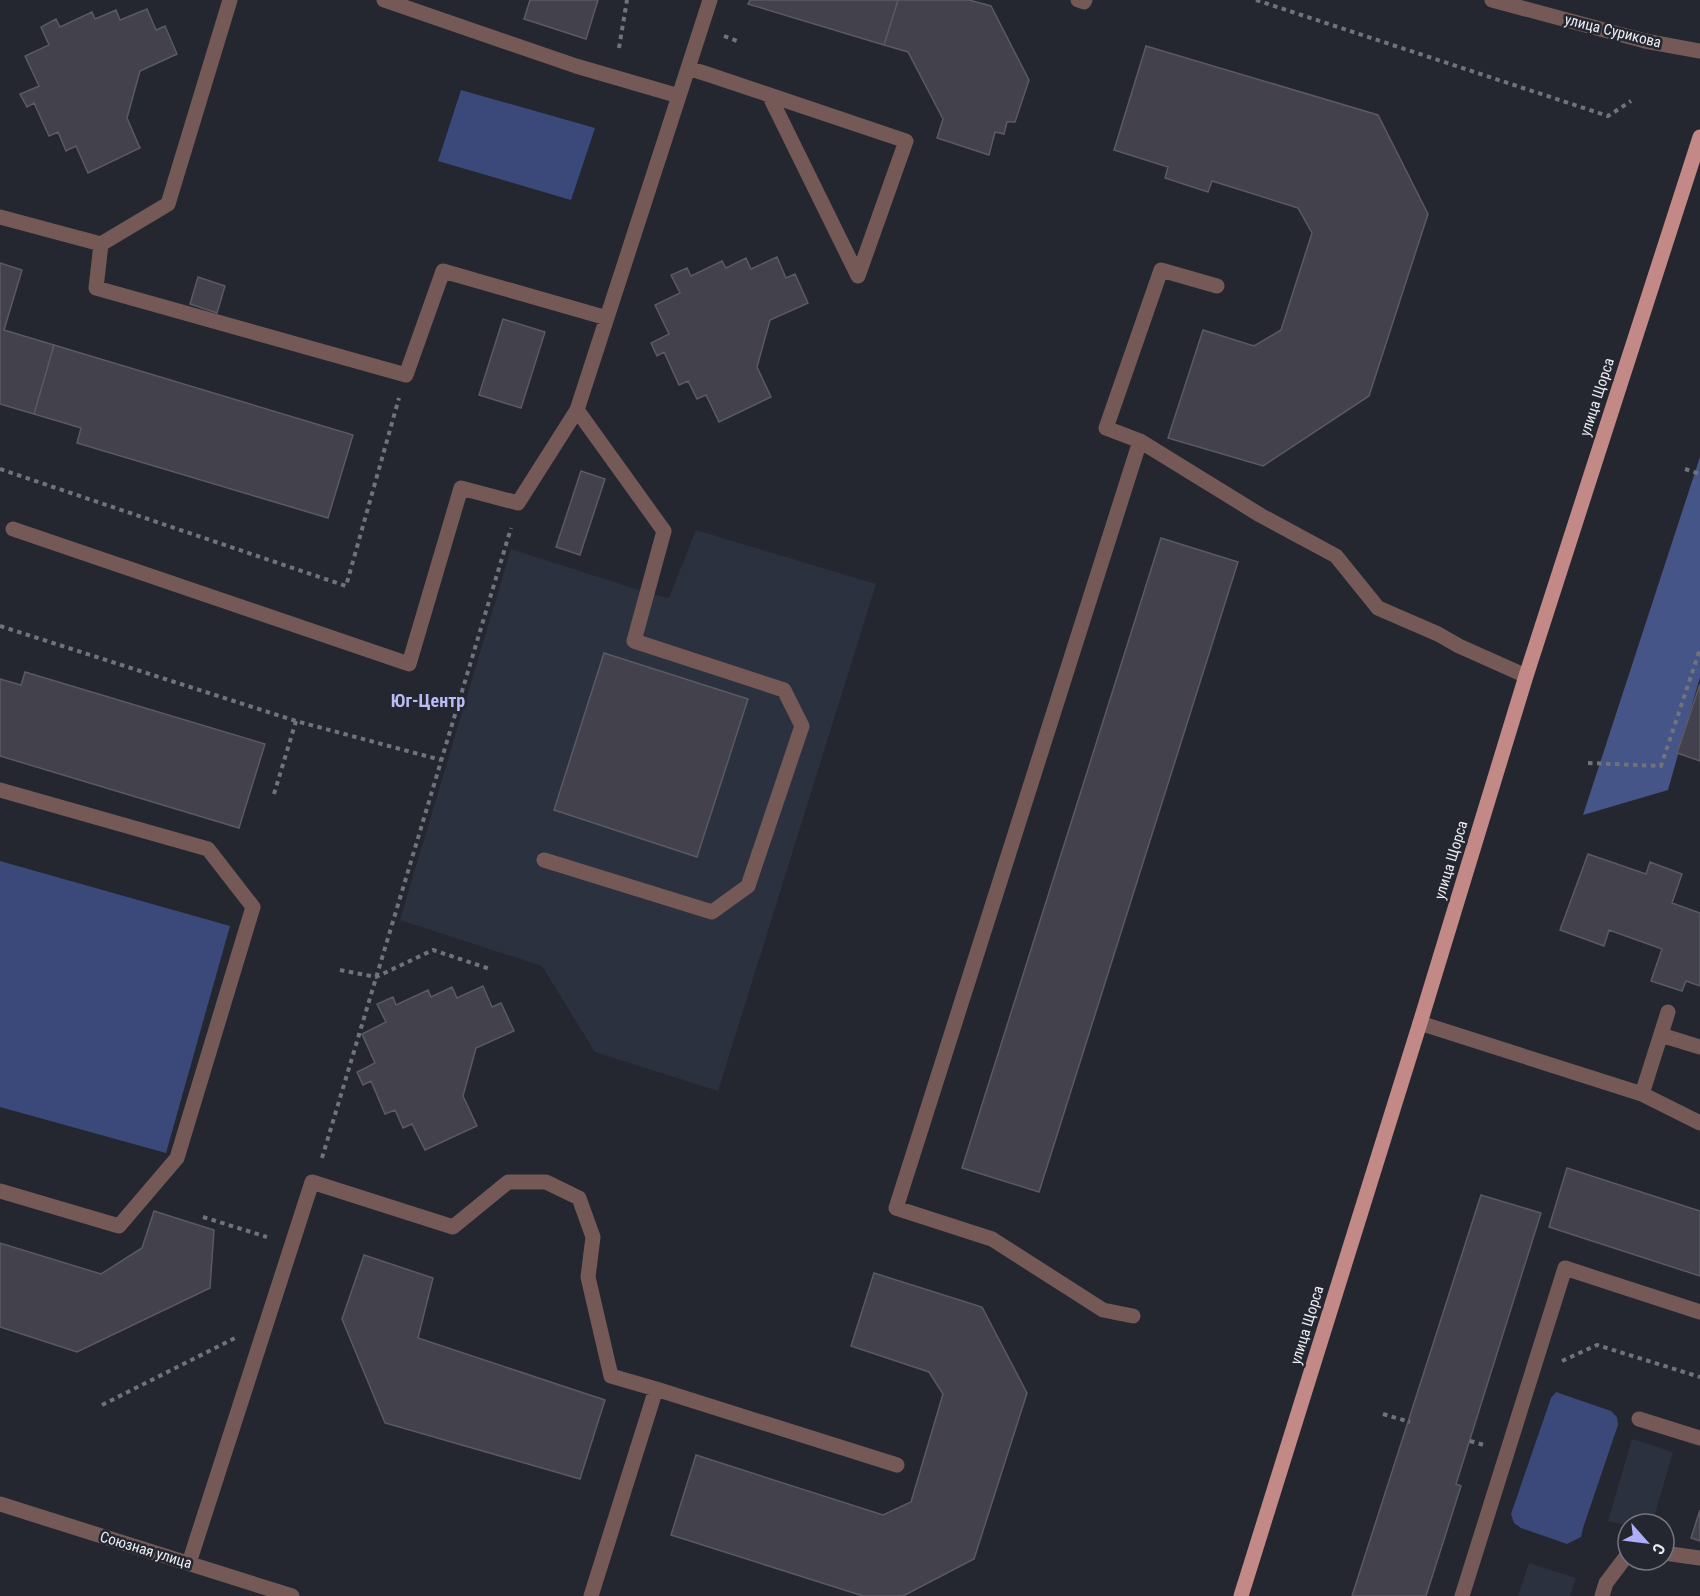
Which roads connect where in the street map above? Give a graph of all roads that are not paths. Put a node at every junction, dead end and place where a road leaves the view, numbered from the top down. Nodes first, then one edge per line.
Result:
1 (230, 0) edge
2 (384, 0) edge
3 (710, 0) edge
4 (1078, 0) edge
5 (1085, 0) edge
6 (1492, 0) edge
7 (1700, 51) edge
8 (688, 68) junction
9 (769, 95) junction
10 (679, 96) junction
11 (1700, 137) edge
12 (0, 217) edge
13 (101, 244) junction
14 (1217, 286) dead end
15 (607, 318) junction
16 (577, 410) junction
17 (1140, 441) junction
18 (13, 530) dead end
19 (1526, 676) junction
20 (0, 790) edge
21 (544, 860) dead end
22 (1668, 1012) dead end
23 (1420, 1023) junction
24 (1661, 1035) junction
25 (1700, 1047) edge
26 (1642, 1094) junction
27 (1700, 1123) edge
28 (0, 1191) edge
29 (1700, 1312) edge
30 (1133, 1316) dead end
31 (656, 1389) junction
32 (1639, 1419) dead end
33 (1700, 1438) edge
34 (897, 1465) dead end
35 (0, 1504) edge
36 (1676, 1555) edge
37 (1700, 1558) edge
38 (189, 1563) junction
39 (1616, 1570) edge
40 (292, 1596) edge
41 (591, 1596) edge
42 (1241, 1596) edge
43 (1462, 1596) edge
44 (1602, 1596) edge

1 - 13 street
2 - 10 street
3 - 8 street
4 - 5 street
6 - 7 street, улица Сурикова
8 - 9 street
8 - 10 street
9 - 9 street
10 - 15 street
11 - 19 main road, улица Щорса
12 - 13 street
13 - 15 street
14 - 17 street
15 - 16 street
16 - 18 street
16 - 21 street
17 - 19 street
17 - 30 street
19 - 23 main road, улица Щорса
20 - 28 street
22 - 24 street
23 - 26 street
23 - 42 main road, улица Щорса
24 - 25 street
24 - 26 street
26 - 27 street
29 - 43 street
31 - 34 street
31 - 38 street
31 - 41 street
32 - 33 street
35 - 38 street, Союзная улица
36 - 37 street
38 - 40 street, Союзная улица
39 - 44 street

